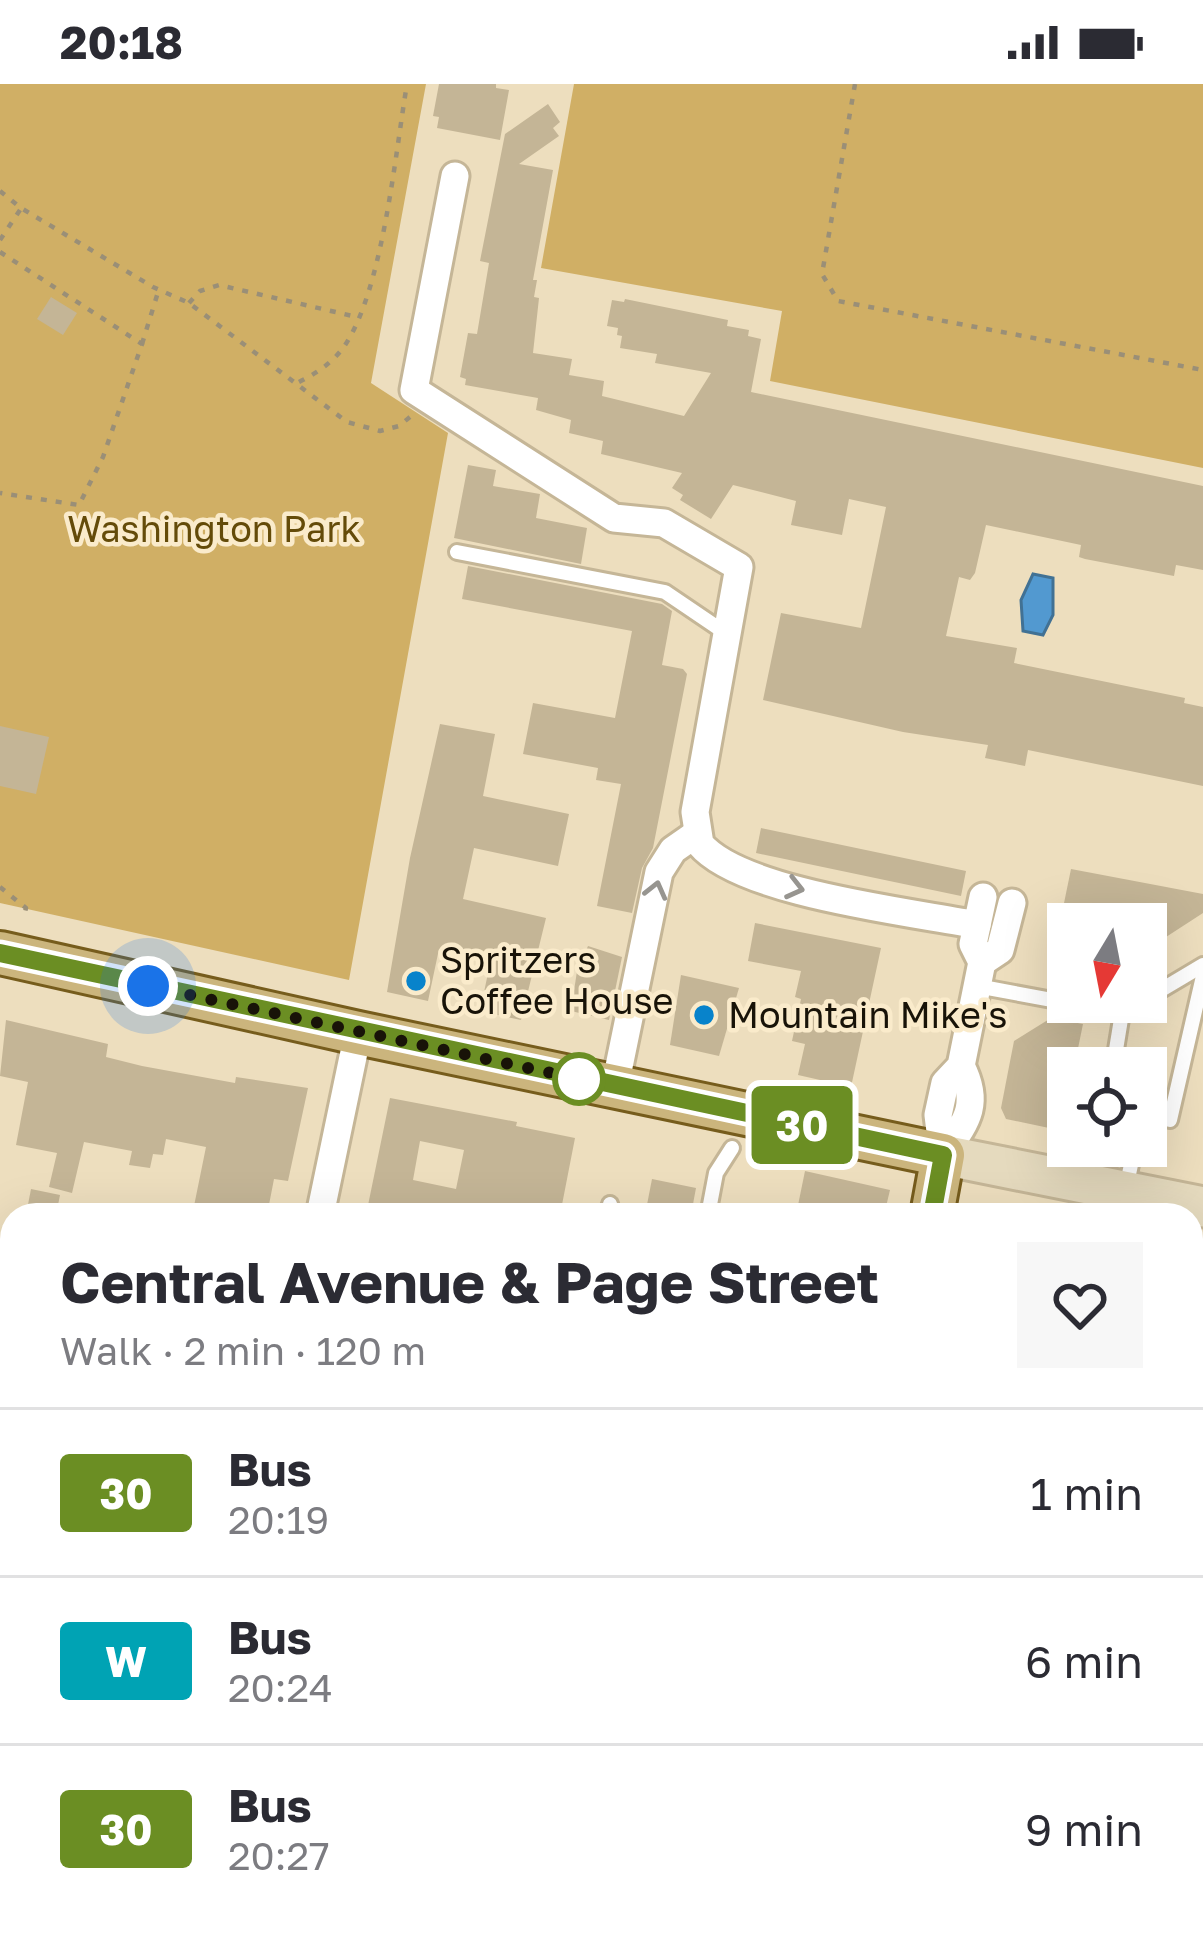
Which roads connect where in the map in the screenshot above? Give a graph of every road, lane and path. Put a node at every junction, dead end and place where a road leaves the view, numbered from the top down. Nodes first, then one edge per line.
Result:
1 (407, 84) edge
2 (855, 84) edge
3 (455, 176) dead end
4 (0, 191) edge
5 (21, 208) junction
6 (0, 240) edge
7 (0, 252) edge
8 (158, 289) junction
9 (189, 303) junction
10 (357, 317) junction
11 (142, 344) junction
12 (1203, 370) edge
13 (298, 382) junction
14 (425, 397) junction
15 (0, 493) edge
16 (458, 552) dead end
17 (727, 634) junction
18 (696, 834) junction
19 (0, 887) edge
20 (1012, 903) dead end
21 (25, 912) dead end
22 (0, 953) edge
23 (1203, 965) edge
24 (980, 974) junction
25 (1203, 976) edge
26 (1167, 987) edge
27 (1047, 992) edge
28 (358, 1033) junction
29 (615, 1086) junction
30 (1167, 1119) edge
31 (732, 1148) dead end
32 (943, 1155) junction
33 (1130, 1167) edge
34 (1125, 1192) junction
35 (323, 1203) edge
36 (710, 1203) edge
37 (934, 1203) edge
38 (1182, 1203) edge

1 - 10 path
2 - 12 path
3 - 14 street
4 - 5 path
5 - 6 path
5 - 8 path
7 - 11 path
8 - 9 path
8 - 11 path
9 - 10 path
9 - 13 path
10 - 13 path
11 - 15 path
13 - 14 path
14 - 17 street
16 - 17 lane
17 - 18 street
18 -> 24 street
29 -> 18 street
19 - 21 path
20 - 24 street
22 - 28 main road
23 - 26 lane
24 - 27 lane
24 - 32 street
25 - 30 lane
28 - 29 main road
28 - 35 street
29 - 32 main road
31 - 36 lane
32 - 34 street
32 - 37 main road
33 - 34 lane
34 - 38 street

